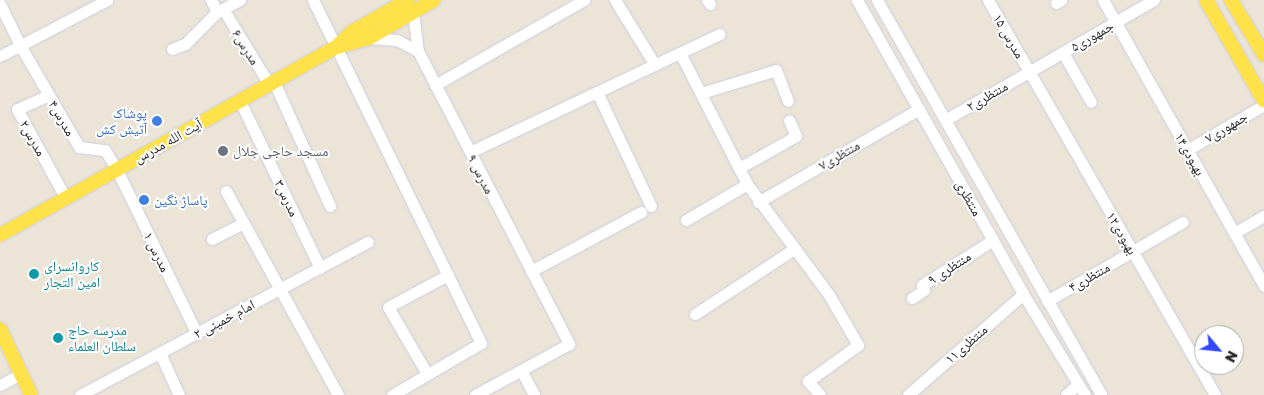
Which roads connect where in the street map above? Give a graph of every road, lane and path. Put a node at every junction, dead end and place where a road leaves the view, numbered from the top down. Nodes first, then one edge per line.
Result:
1 (107, 0) edge
2 (211, 0) edge
3 (240, 0) edge
4 (313, 0) edge
5 (434, 0) edge
6 (584, 0) edge
7 (615, 0) edge
8 (857, 0) edge
9 (877, 0) edge
10 (988, 0) edge
11 (1103, 0) edge
12 (1154, 0) edge
13 (1206, 0) edge
14 (1231, 0) edge
15 (408, 3) edge
16 (0, 4) edge
17 (220, 11) junction
18 (1116, 22) junction
19 (720, 34) dead end
20 (369, 38) junction
21 (21, 47) junction
22 (337, 47) junction
23 (172, 49) dead end
24 (418, 51) junction
25 (680, 53) junction
26 (1063, 53) junction
27 (0, 56) edge
28 (1264, 56) edge
29 (655, 65) junction
30 (1030, 72) junction
31 (271, 83) junction
32 (435, 85) junction
33 (597, 92) junction
34 (701, 93) junction
35 (49, 95) junction
36 (240, 100) junction
37 (788, 101) dead end
38 (1091, 102) dead end
39 (1264, 103) edge
40 (919, 109) junction
41 (790, 120) dead end
42 (945, 120) junction
43 (1188, 150) junction
44 (470, 152) junction
45 (739, 168) junction
46 (117, 170) junction
47 (746, 184) junction
48 (226, 191) dead end
49 (66, 198) junction
50 (758, 202) junction
51 (330, 206) dead end
52 (651, 206) dead end
53 (641, 212) dead end
54 (1264, 216) edge
55 (686, 220) dead end
56 (243, 222) junction
57 (1183, 222) dead end
58 (1234, 233) junction
59 (0, 236) edge
60 (212, 239) dead end
61 (993, 240) junction
62 (368, 242) dead end
63 (794, 249) junction
64 (1132, 252) junction
65 (320, 268) junction
66 (531, 271) junction
67 (448, 275) junction
68 (1264, 286) edge
69 (279, 290) junction
70 (1024, 294) junction
71 (912, 298) dead end
72 (1047, 301) junction
73 (695, 314) dead end
74 (0, 329) edge
75 (197, 334) junction
76 (160, 353) junction
77 (426, 372) junction
78 (522, 372) junction
79 (21, 374) junction
80 (1078, 384) junction
81 (0, 385) edge
82 (31, 395) edge
83 (80, 395) edge
84 (179, 395) edge
85 (338, 395) edge
86 (392, 395) edge
87 (475, 395) edge
88 (534, 395) edge
89 (820, 395) edge
90 (908, 395) edge
91 (1066, 395) edge
92 (1085, 395) edge
93 (1101, 395) edge
94 (1215, 395) edge

1 - 21 street
2 - 17 street, مدرس۶
3 - 17 street
4 - 22 street
5 - 15 main road, آیت الله مدرس
6 - 32 street
7 - 29 street
8 - 40 street, منتظری
9 - 42 street, منتظری
10 - 30 street, مدرس ۱۵
11 - 18 street, بهبودی۱۴
12 - 18 street, جمهوری۵
13 - 39 main road
14 - 28 main road
15 - 20 main road, آیت الله مدرس
15 - 22 main road, آیت الله مدرس
15 - 24 street, مدرس ۹
16 - 21 street, مدرس۴
17 - 23 street
17 - 31 street, مدرس۶
18 - 26 street, جمهوری۵
18 - 43 street, بهبودی۱۴
19 - 25 street
20 - 22 main road, آیت الله مدرس
20 - 24 street
21 - 27 street
21 - 35 street, مدرس۴
22 - 31 main road, آیت الله مدرس
22 - 67 street
24 - 32 street, مدرس ۹
25 - 29 street
25 - 34 street
26 - 30 street, جمهوری۵
26 - 38 street
29 - 33 street
30 - 42 street, منتظری۲
30 - 64 street, بهبودی۱۲
31 - 36 main road, آیت الله مدرس
31 - 51 street, مدرس۶
32 - 44 street, مدرس ۹
33 - 44 street
33 - 52 street
34 - 37 street
34 - 45 street
35 - 46 street, مدرس۴
35 - 49 street, مدرس۲
36 - 46 main road, آیت الله مدرس
36 - 65 street, مدرس۳
39 - 43 street, جمهوری۷
40 - 50 street, منتظری۷
40 - 61 street, منتظری
41 - 45 street
42 - 72 street, منتظری
43 - 58 street, بهبودی۱۴
44 - 66 street, مدرس ۹
45 - 47 street
46 - 49 main road, آیت الله مدرس
46 - 75 street, مدرس ۱
47 - 50 street
47 - 55 street
48 - 56 street
49 - 59 main road, آیت الله مدرس
50 - 63 street
53 - 66 street
54 - 58 street
56 - 60 street
56 - 69 street
57 - 64 street, منتظری۴
58 - 68 street, بهبودی۱۴
61 - 70 street, منتظری
61 - 71 street, منتظری ۹
62 - 65 street, امام خمینی ۲
63 - 73 street
63 - 89 street
64 - 72 street, منتظری۴
64 - 94 street, بهبودی۱۲
65 - 69 street, امام خمینی ۲
66 - 78 street, مدرس ۹
67 - 77 street
67 - 77 street
69 - 75 street, امام خمینی ۲
69 - 85 street
70 - 80 street, منتظری
70 - 90 street, منتظری۱۱
72 - 93 street, منتظری
74 - 79 main road
75 - 76 street, امام خمینی ۲
76 - 83 street, امام خمینی ۲
76 - 84 street
77 - 86 street
78 - 87 street
78 - 88 street
79 - 81 street
79 - 82 main road
80 - 91 street
80 - 92 street, منتظری

